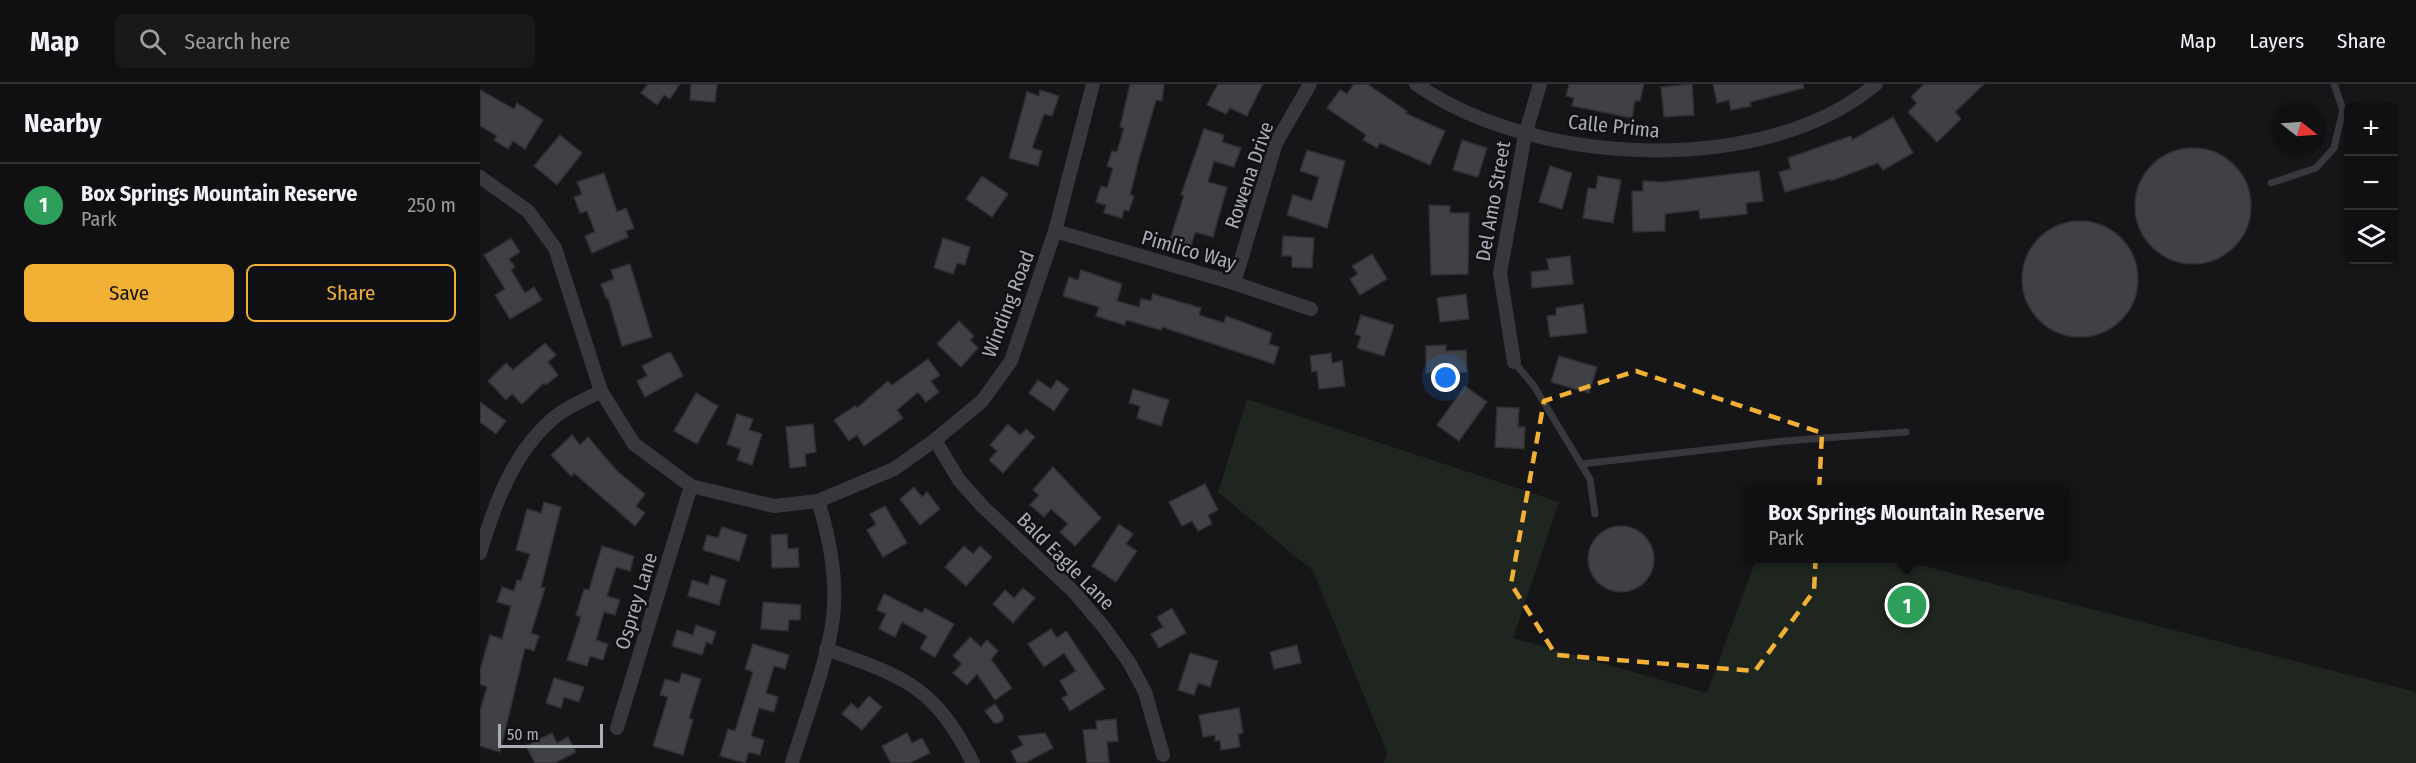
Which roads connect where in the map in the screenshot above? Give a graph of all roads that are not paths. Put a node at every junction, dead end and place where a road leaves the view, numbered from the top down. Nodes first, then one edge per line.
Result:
1 (1093, 84) edge
2 (1310, 84) edge
3 (1416, 84) edge
4 (1540, 84) edge
5 (1876, 84) edge
6 (2334, 84) edge
7 (1525, 135) junction
8 (480, 177) edge
9 (2271, 183) dead end
10 (1055, 231) junction
11 (1234, 283) junction
12 (1311, 309) dead end
13 (1514, 362) joint
14 (601, 392) junction
15 (1906, 432) dead end
16 (936, 440) junction
17 (1581, 464) junction
18 (691, 486) junction
19 (818, 501) junction
20 (1595, 514) dead end
21 (480, 553) edge
22 (826, 649) junction
23 (617, 728) dead end
24 (1163, 755) dead end
25 (792, 763) edge
26 (973, 763) edge

1 - 10 street, Winding Road
2 - 11 street, Rowena Drive
3 - 7 street, Calle Prima
4 - 7 street, Del Amo Street
5 - 7 street, Calle Prima
6 - 9 lane
7 - 13 street, Del Amo Street
8 - 14 street, Winding Road
10 - 11 street, Pimlico Way
10 - 16 street, Winding Road
11 - 12 street, Pimlico Way
13 - 17 lane
14 - 18 street, Winding Road
14 - 21 street
15 - 17 lane
16 - 19 street, Winding Road
16 - 24 street, Bald Eagle Lane
17 - 20 lane
18 - 19 street, Winding Road
18 - 23 street, Osprey Lane
19 - 22 street
22 - 25 street
22 - 26 street

